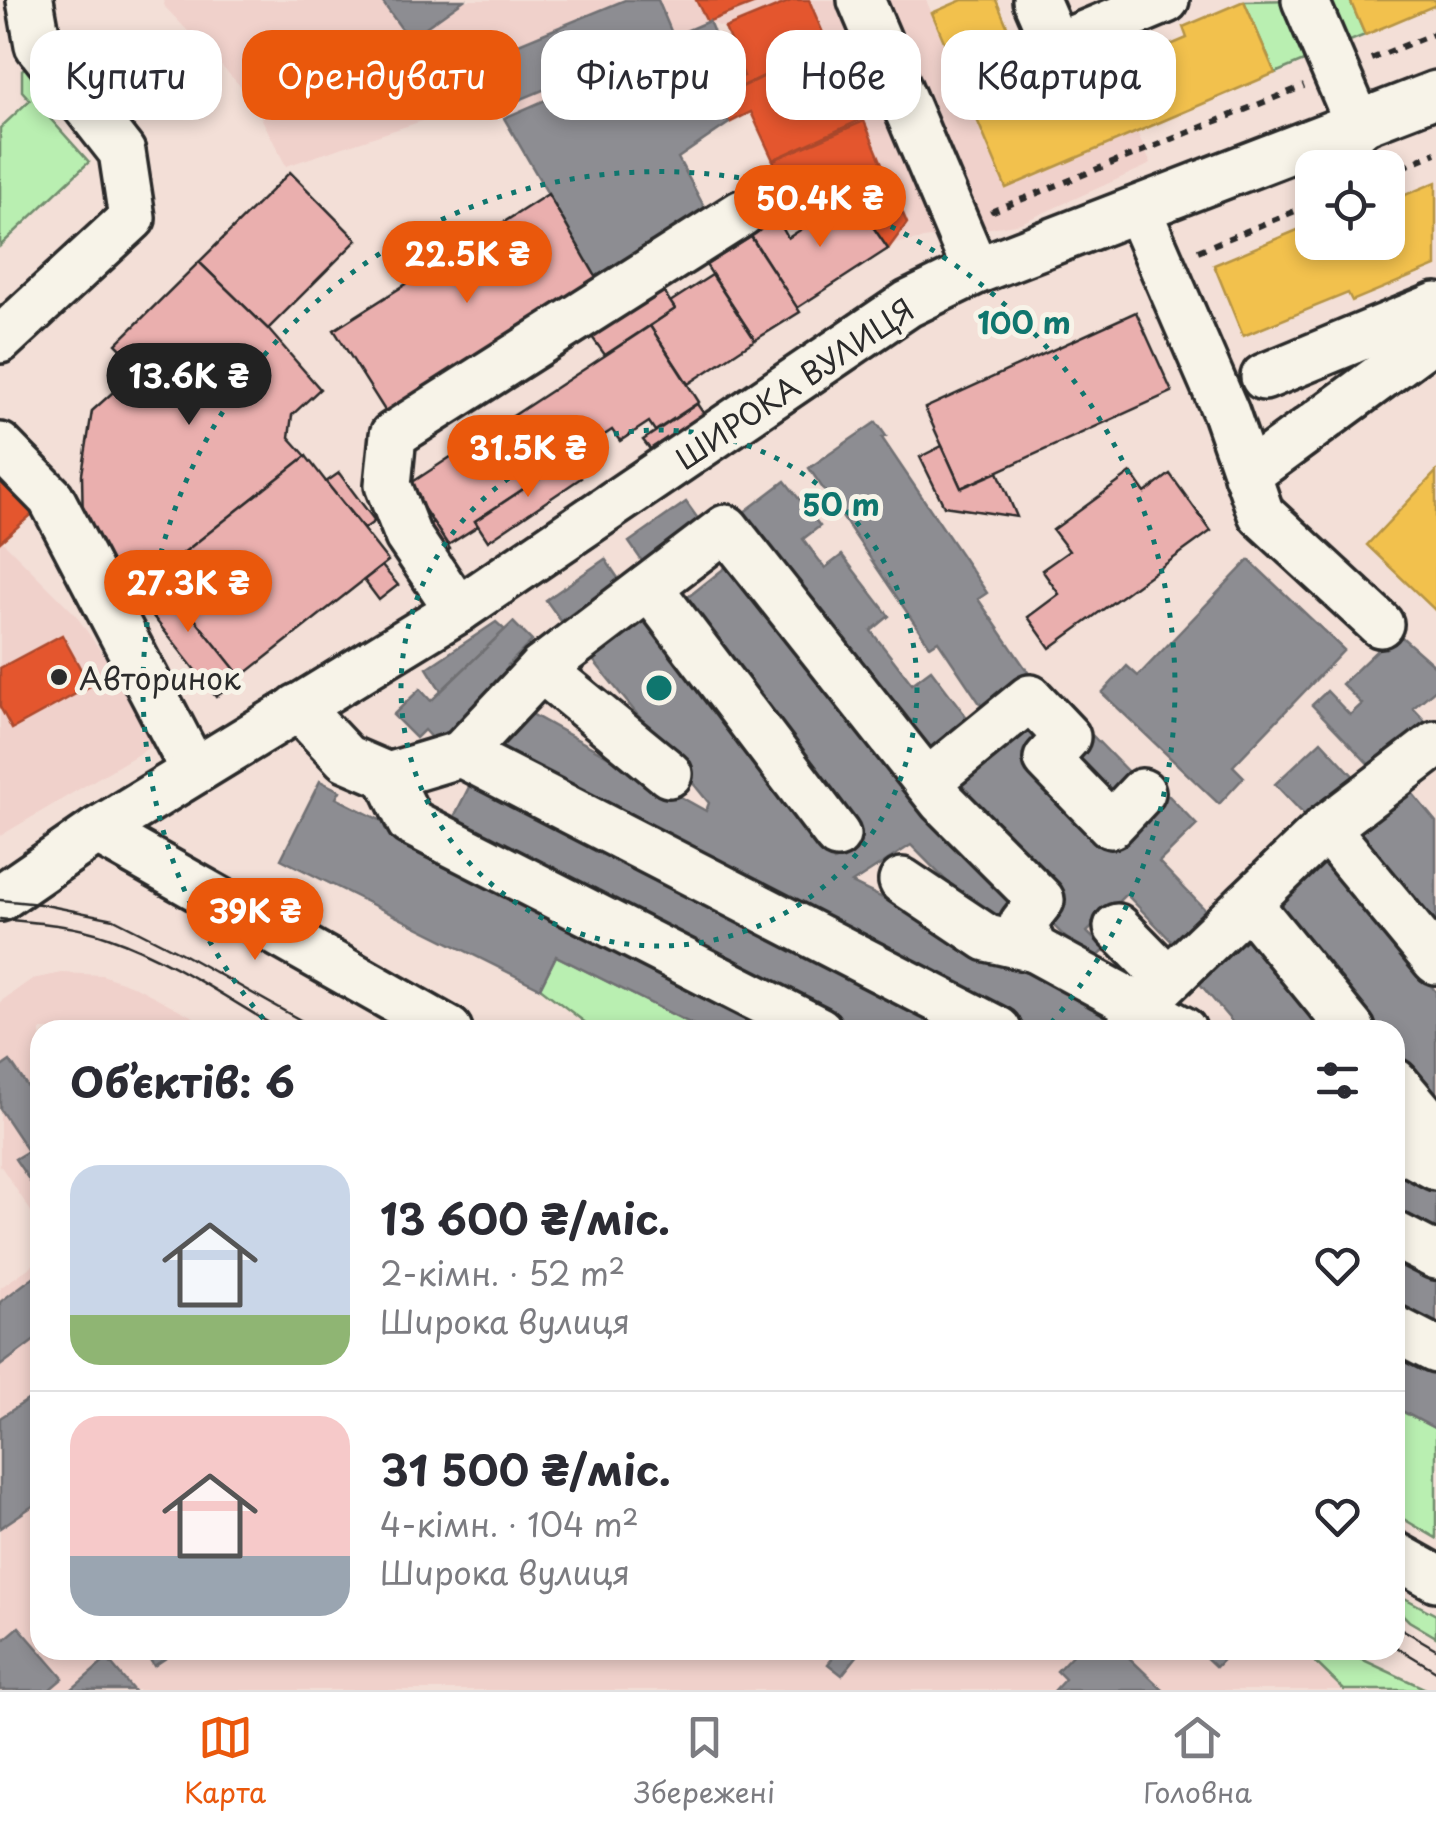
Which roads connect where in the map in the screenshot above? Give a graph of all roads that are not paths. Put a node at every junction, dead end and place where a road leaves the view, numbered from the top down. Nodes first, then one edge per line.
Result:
1 (30, 0) edge
2 (861, 0) edge
3 (1036, 0) edge
4 (1166, 0) edge
5 (1305, 0) edge
6 (1436, 94) edge
7 (1359, 126) junction
8 (1138, 210) junction
9 (742, 213) dead end
10 (976, 271) junction
11 (1436, 306) edge
12 (1436, 330) edge
13 (0, 340) edge
14 (1264, 377) dead end
15 (0, 446) edge
16 (1248, 475) junction
17 (649, 587) junction
18 (458, 610) junction
19 (1380, 624) dead end
20 (541, 669) junction
21 (298, 707) junction
22 (461, 754) junction
23 (1428, 767) edge
24 (194, 771) junction
25 (668, 774) dead end
26 (388, 776) junction
27 (927, 782) junction
28 (1142, 792) dead end
29 (1326, 828) junction
30 (97, 832) junction
31 (837, 835) dead end
32 (902, 881) dead end
33 (0, 898) edge
34 (1248, 903) junction
35 (1117, 927) dead end
36 (1034, 950) junction
37 (1436, 962) edge
38 (1145, 1005) edge
39 (431, 1020) edge
40 (800, 1020) edge
41 (979, 1020) edge
42 (1168, 1020) edge
43 (1344, 1020) edge
44 (1405, 1094) edge
45 (1436, 1131) edge
46 (1405, 1150) edge
47 (1436, 1167) edge
48 (1405, 1239) edge
49 (1436, 1256) edge
50 (1405, 1333) edge
51 (1436, 1350) edge
52 (1405, 1561) edge
53 (1436, 1578) edge

1 - 13 street
2 - 10 street
3 - 4 street
5 - 7 street
6 - 7 street, ШИРОКА ВУЛИЦЯ
7 - 8 street, ШИРОКА ВУЛИЦЯ
8 - 10 street, ШИРОКА ВУЛИЦЯ
8 - 16 street
9 - 18 street
10 - 18 street, ШИРОКА ВУЛИЦЯ
11 - 14 street
12 - 16 street
15 - 24 street
16 - 19 street
17 - 20 street
17 - 27 street
17 - 31 street
18 - 21 street, ШИРОКА ВУЛИЦЯ
20 - 22 street
20 - 25 street
21 - 24 street, ШИРОКА ВУЛИЦЯ
21 - 26 street
22 - 26 street
22 - 41 street
23 - 29 street
24 - 30 street, ШИРОКА ВУЛИЦЯ
26 - 40 street
27 - 28 street
27 - 36 street
29 - 34 street
29 - 37 street
30 - 33 street, ШИРОКА ВУЛИЦЯ
30 - 39 street
32 - 36 street
34 - 38 street
34 - 43 street
35 - 38 street
36 - 38 street
38 - 42 street
44 - 45 street
46 - 47 street
48 - 49 street
50 - 51 street
52 - 53 street

